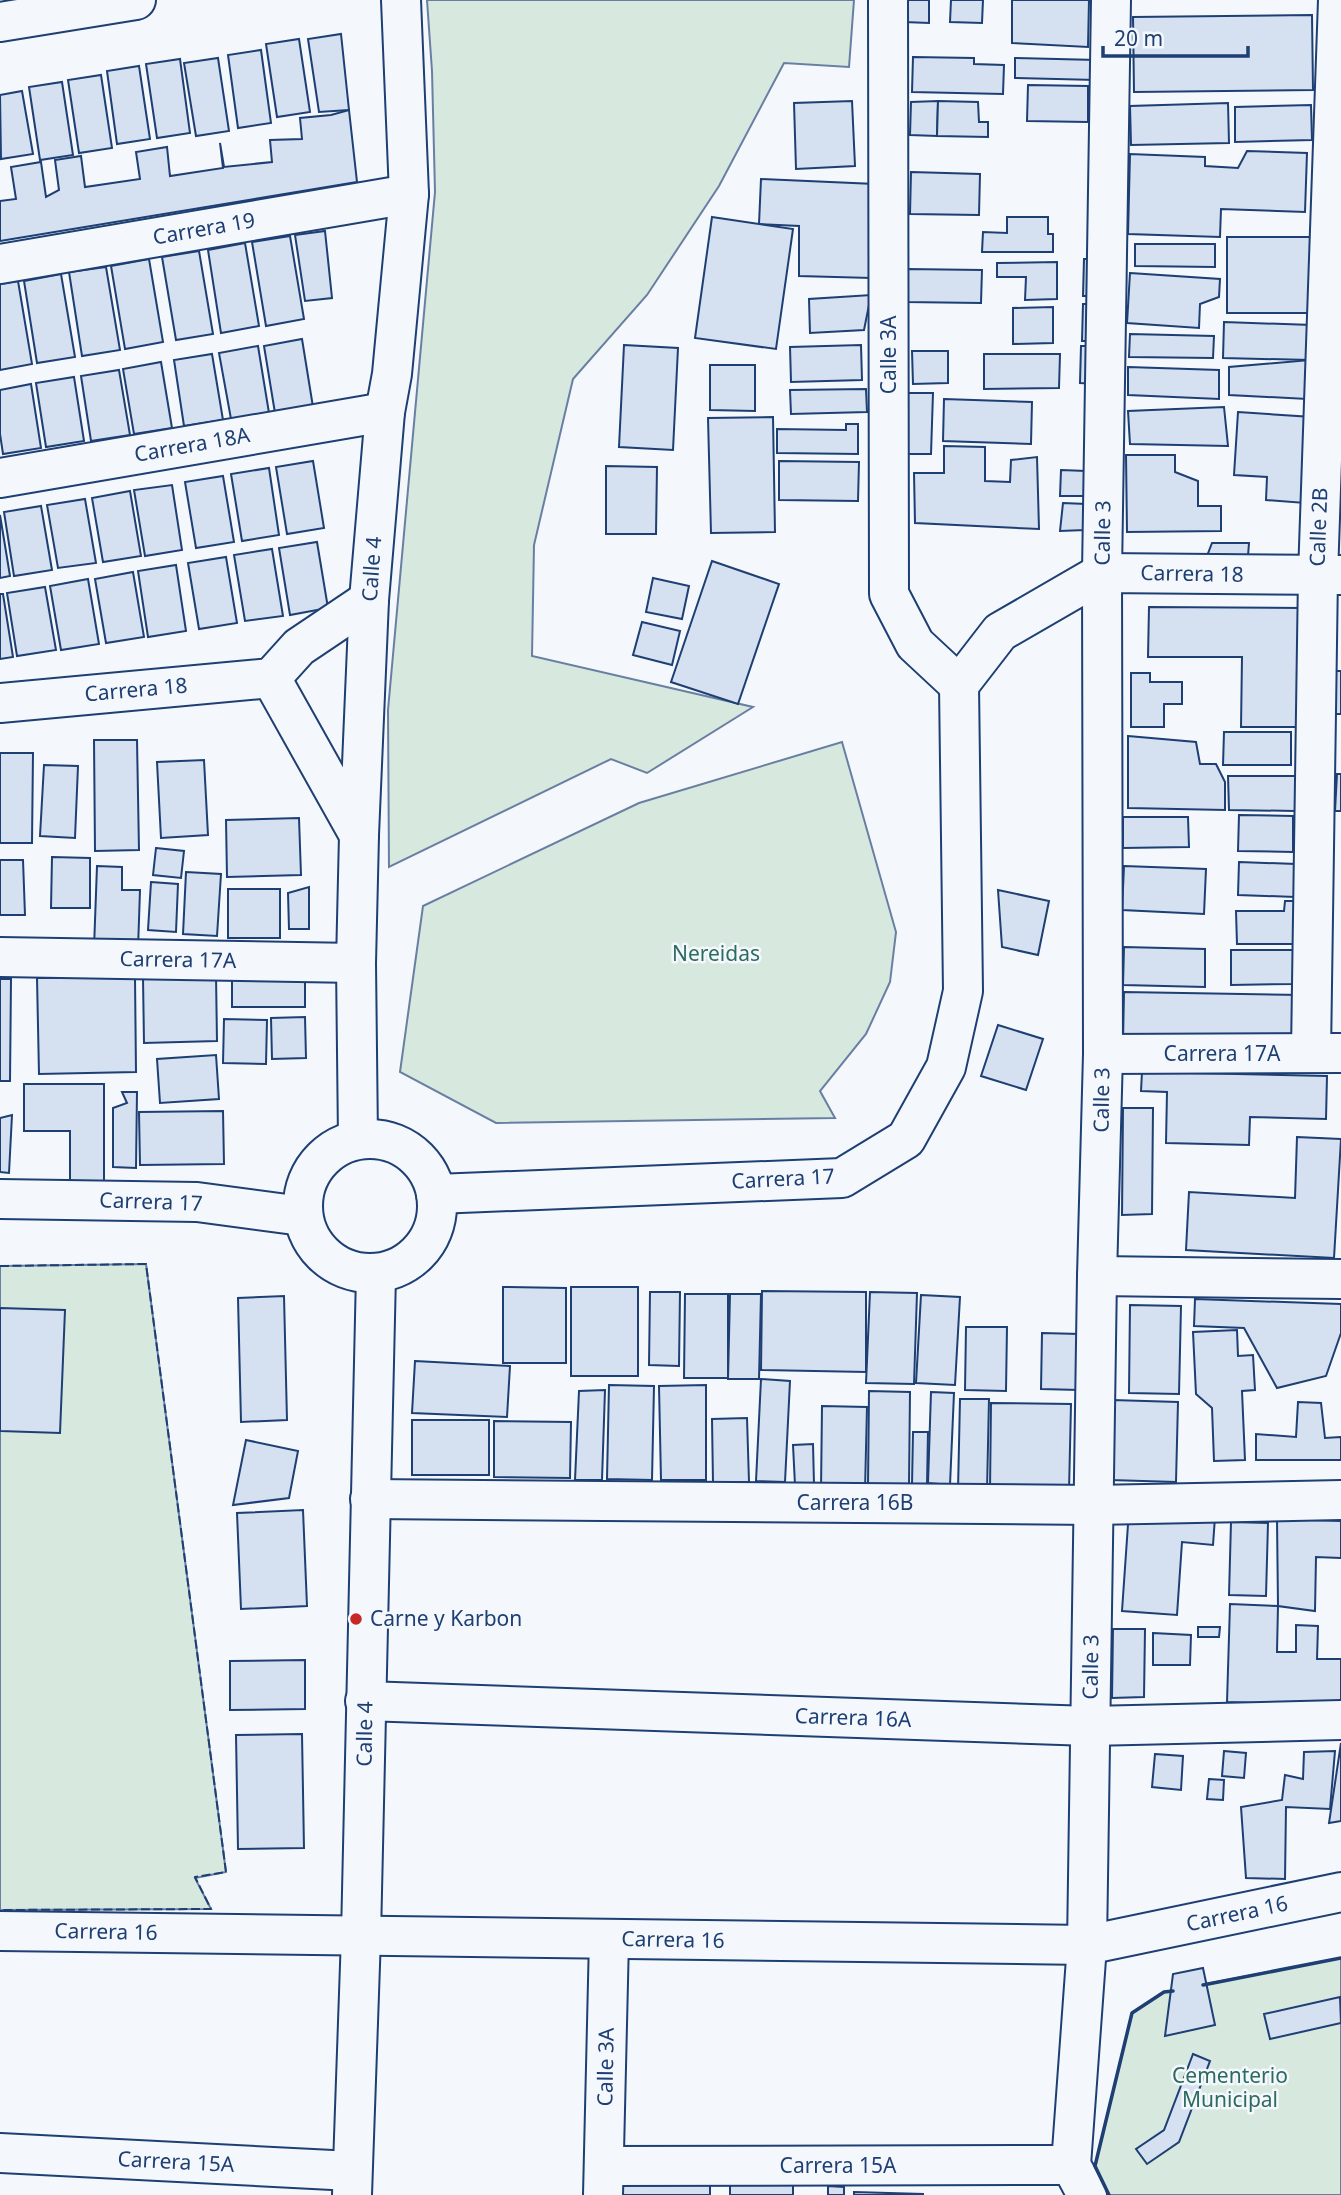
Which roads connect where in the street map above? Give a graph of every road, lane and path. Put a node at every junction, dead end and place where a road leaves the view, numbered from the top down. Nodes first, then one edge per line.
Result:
1 (136, 0) edge
2 (401, 0) edge
3 (888, 0) edge
4 (1111, 0) edge
5 (1339, 1) edge
6 (0, 22) edge
7 (409, 194) junction
8 (0, 264) edge
9 (385, 412) junction
10 (0, 478) edge
11 (1102, 573) junction
12 (1329, 575) edge
13 (369, 600) junction
14 (271, 678) junction
15 (959, 685) junction
16 (0, 703) edge
17 (359, 835) junction
18 (0, 957) edge
19 (356, 963) junction
20 (1326, 1053) edge
21 (1103, 1054) junction
22 (358, 1139) junction
23 (436, 1194) junction
24 (0, 1199) edge
25 (302, 1216) junction
26 (376, 1274) junction
27 (1097, 1276) junction
28 (1341, 1279) edge
29 (370, 1499) junction
30 (1341, 1500) edge
31 (1094, 1505) junction
32 (365, 1702) junction
33 (1341, 1720) edge
34 (1090, 1726) junction
35 (1341, 1892) edge
36 (0, 1931) edge
37 (360, 1936) junction
38 (609, 1939) junction
39 (1087, 1945) junction
40 (0, 2153) edge
41 (1079, 2180) edge
42 (604, 2181) edge
43 (352, 2183) edge

1 - 6 street
2 - 7 street, Calle 4
3 - 15 street, Calle 3A
4 - 11 street, Calle 3
5 - 12 street, Calle 2B
7 - 8 street, Carrera 19
7 - 9 street, Calle 4
9 - 10 street, Carrera 18A
9 - 13 street, Calle 4
11 - 12 street, Carrera 18
11 - 15 street
11 - 21 street, Calle 3
12 - 20 street, Calle 2B
13 - 14 street
13 - 17 street, Calle 4
14 - 16 street, Carrera 18
14 - 17 street
15 - 23 street, Carrera 17
17 - 19 street, Calle 4
18 - 19 street, Carrera 17A
19 - 22 street, Calle 4
20 - 21 street, Carrera 17A
21 - 27 street, Calle 3
22 - 23 street
22 - 25 street
23 - 26 street
24 - 25 street, Carrera 17
25 - 26 street
26 - 29 street, Calle 4
27 - 28 street
27 - 31 street, Calle 3
29 - 31 street, Carrera 16B
29 - 32 street, Calle 4
30 - 31 street, Carrera 16B
31 - 34 street, Calle 3
32 - 34 street, Carrera 16A
32 - 37 street, Calle 4
33 - 34 street, Carrera 16A
34 - 39 street, Calle 3
35 - 39 street, Carrera 16
36 - 37 street, Carrera 16
37 - 38 street, Carrera 16
37 - 43 street, Calle 4
38 - 39 street, Carrera 16
38 - 42 street, Calle 3A
39 - 41 street, Calle 3
40 - 43 street, Carrera 15A
41 - 42 street, Carrera 15A

